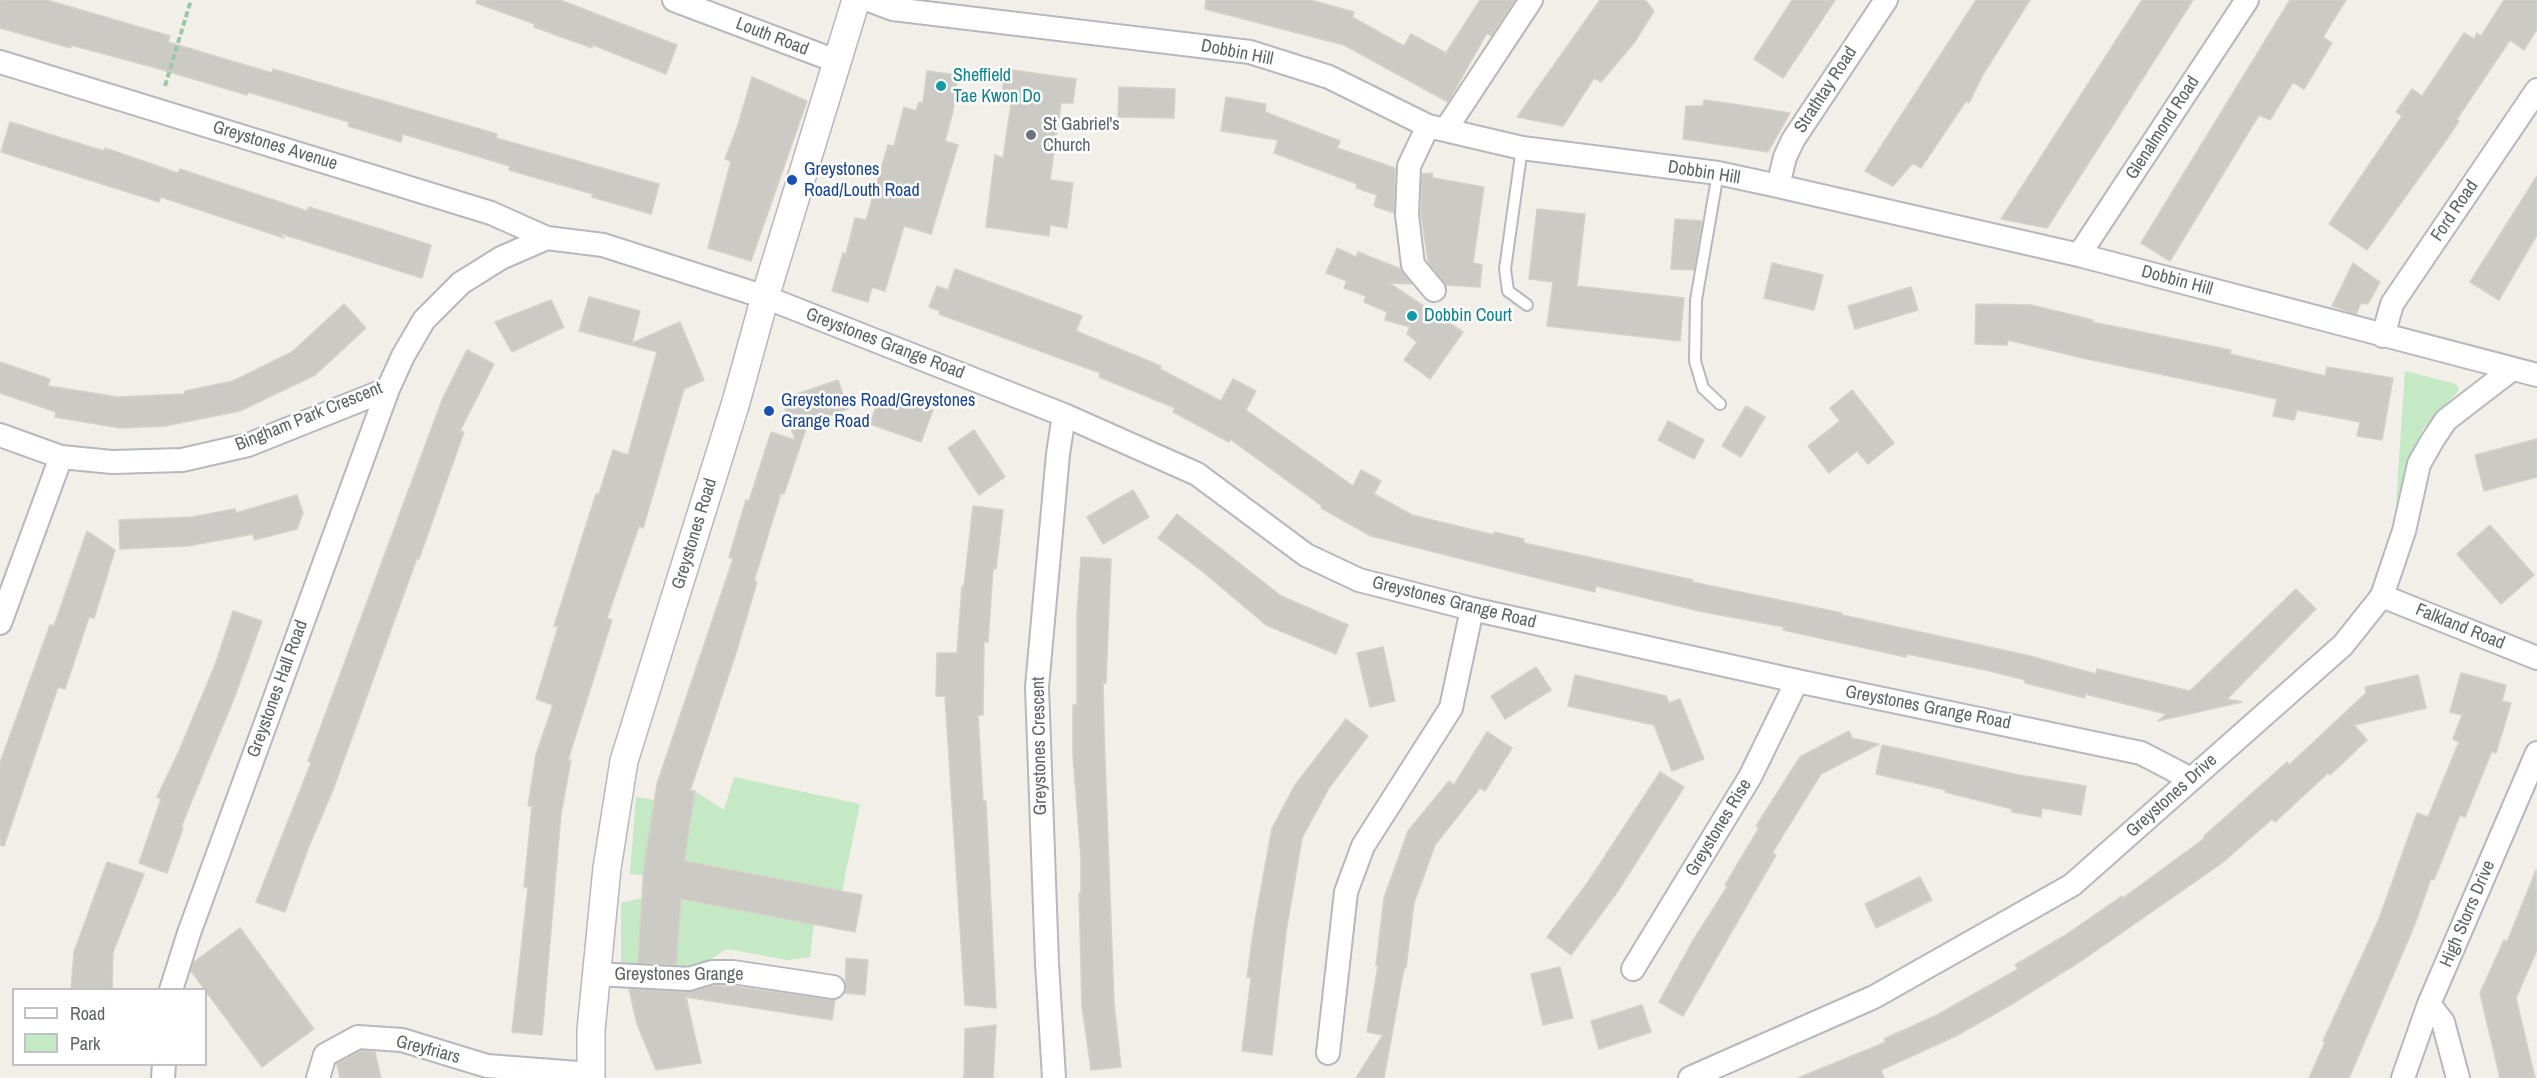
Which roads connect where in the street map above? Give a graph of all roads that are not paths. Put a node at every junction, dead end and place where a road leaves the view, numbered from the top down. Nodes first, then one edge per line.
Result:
1 (674, 0) edge
2 (856, 0) edge
3 (869, 0) edge
4 (1531, 0) edge
5 (1886, 0) edge
6 (2247, 0) edge
7 (0, 62) edge
8 (836, 62) junction
9 (2537, 90) edge
10 (1437, 127) junction
11 (1522, 148) junction
12 (1718, 173) junction
13 (1778, 186) junction
14 (547, 238) junction
15 (2079, 255) junction
16 (1434, 290) dead end
17 (765, 297) junction
18 (1527, 305) dead end
19 (2383, 336) junction
20 (2511, 370) junction
21 (2537, 375) edge
22 (388, 389) junction
23 (1720, 405) dead end
24 (1064, 415) junction
25 (0, 435) edge
26 (61, 457) junction
27 (2382, 596) junction
28 (1472, 609) junction
29 (0, 623) edge
30 (2537, 658) edge
31 (1797, 681) junction
32 (2537, 753) edge
33 (2191, 778) junction
34 (1633, 969) dead end
35 (596, 974) junction
36 (833, 987) dead end
37 (172, 988) edge
38 (2429, 1004) junction
39 (1328, 1053) dead end
40 (483, 1072) edge
41 (591, 1076) edge
42 (318, 1078) edge
43 (1054, 1078) edge
44 (1690, 1078) edge
45 (2403, 1078) edge
46 (2458, 1078) edge

1 - 8 street, Louth Road
2 - 8 street, Greystones Road
3 - 10 street, Dobbin Hill
4 - 10 street
5 - 13 street, Strathtay Road
6 - 15 street, Glenalmond Road
7 - 14 street, Greystones Avenue
8 - 17 street, Greystones Road
9 - 19 street, Ford Road
10 - 11 street, Dobbin Hill
10 - 16 street
11 - 12 street, Dobbin Hill
11 - 18 lane
12 - 13 street, Dobbin Hill
12 - 23 lane
13 - 15 street, Dobbin Hill
14 - 17 street
14 - 22 street, Bingham Park Crescent
15 - 19 street, Dobbin Hill
17 - 24 street, Greystones Grange Road
17 - 35 street, Greystones Road
19 - 20 street, Dobbin Hill
20 - 21 street, Dobbin Hill
20 - 27 street, Greystones Drive
22 - 26 street, Bingham Park Crescent
22 - 37 street, Greystones Hall Road
24 - 28 street, Greystones Grange Road
24 - 43 street, Greystones Crescent
25 - 26 street, Bingham Park Crescent
26 - 29 street
27 - 30 street, Falkland Road
27 - 33 street, Greystones Drive
28 - 31 street, Greystones Grange Road
28 - 39 street
31 - 33 street, Greystones Grange Road
31 - 34 street, Greystones Rise
32 - 38 street, High Storrs Drive
33 - 44 street, Greystones Drive
35 - 36 street, Greystones Grange
35 - 41 street, Greystones Road
38 - 45 street, High Storrs Drive
38 - 46 street
40 - 41 street, Greyfriars
40 - 42 street, Greyfriars

